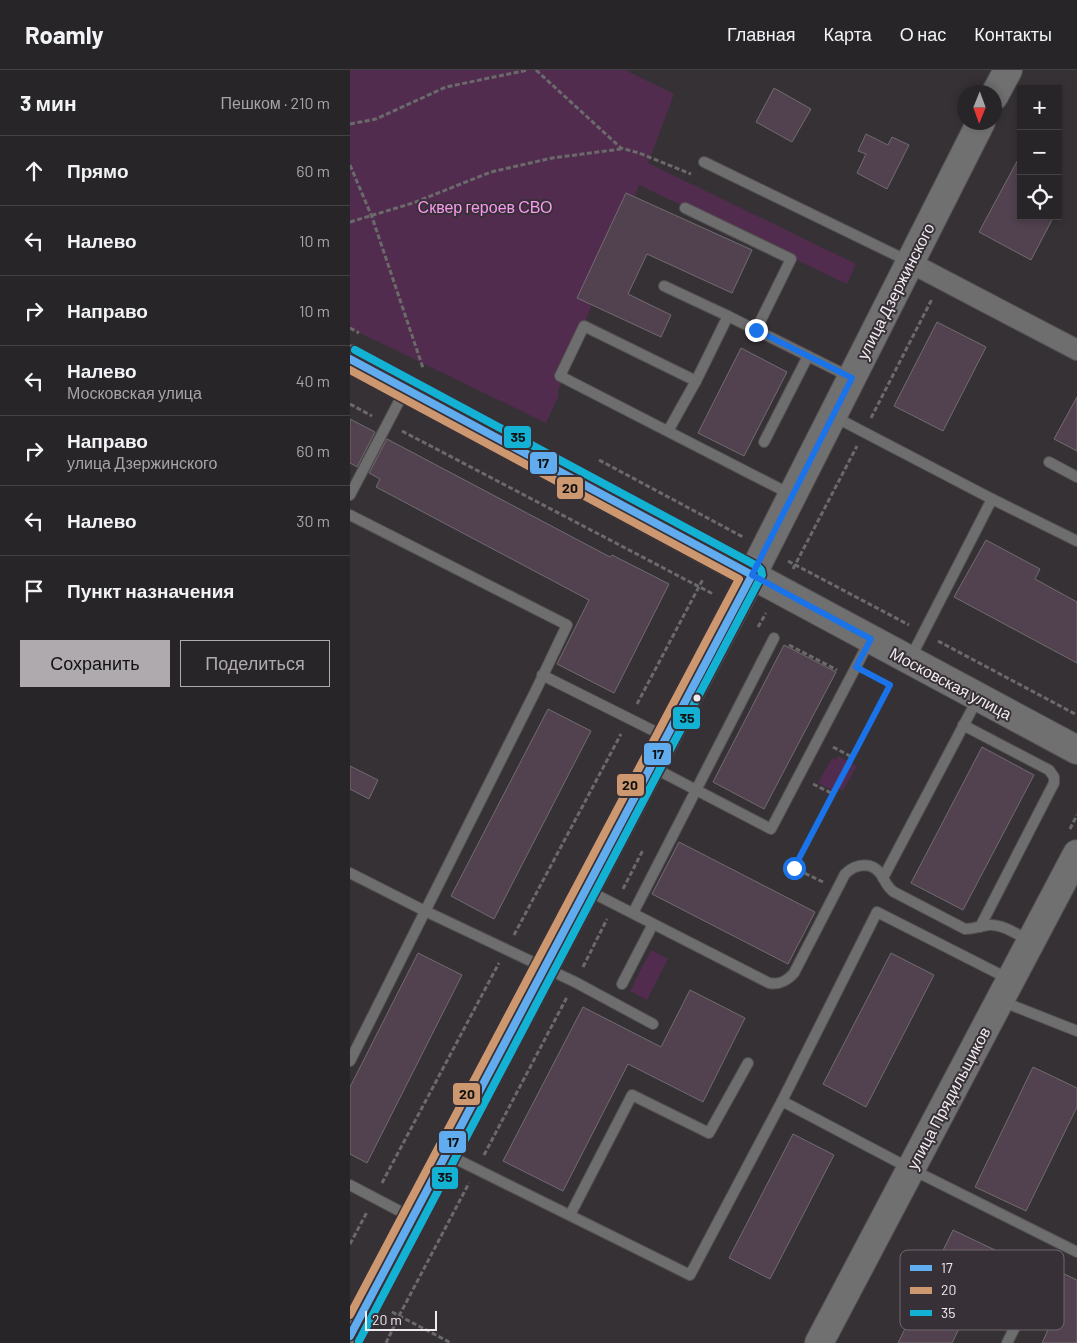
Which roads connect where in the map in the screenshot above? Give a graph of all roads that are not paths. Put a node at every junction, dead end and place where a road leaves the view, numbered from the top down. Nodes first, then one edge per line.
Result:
1 (1008, 70) edge
2 (1000, 85) edge
3 (977, 130) edge
4 (704, 162) dead end
5 (685, 208) dead end
6 (909, 262) junction
7 (664, 286) dead end
8 (728, 316) junction
9 (756, 330) junction
10 (1077, 350) edge
11 (808, 356) junction
12 (350, 359) edge
13 (852, 378) junction
14 (696, 381) junction
15 (406, 389) junction
16 (832, 416) junction
17 (668, 431) junction
18 (764, 442) dead end
19 (1049, 462) dead end
20 (1077, 477) edge
21 (350, 495) edge
22 (793, 495) junction
23 (992, 499) junction
24 (350, 515) edge
25 (1077, 541) edge
26 (752, 575) junction
27 (774, 638) road end
28 (871, 639) junction
29 (910, 660) junction
30 (542, 675) junction
31 (978, 697) junction
32 (963, 725) junction
33 (667, 737) junction
34 (1077, 750) edge
35 (651, 767) junction
36 (696, 790) junction
37 (1077, 854) edge
38 (350, 873) edge
39 (882, 878) junction
40 (586, 890) junction
41 (425, 911) junction
42 (633, 914) junction
43 (653, 924) junction
44 (980, 927) junction
45 (1031, 942) junction
46 (544, 967) junction
47 (622, 984) dead end
48 (1005, 990) junction
49 (653, 1024) dead end
50 (1077, 1031) edge
51 (350, 1061) edge
52 (748, 1063) dead end
53 (782, 1101) junction
54 (446, 1154) junction
55 (911, 1169) junction
56 (350, 1185) edge
57 (570, 1215) junction
58 (411, 1218) junction
59 (1077, 1252) edge
60 (1014, 1330) edge
61 (350, 1336) edge
62 (819, 1343) edge
63 (1007, 1343) edge

1 - 2 street
3 - 6 street, улица Дзержинского
4 - 6 lane
5 - 9 lane
6 - 10 street
6 - 13 street, улица Дзержинского
7 - 8 lane
8 - 9 lane
8 - 14 lane
9 - 11 lane
11 - 13 lane
11 - 18 lane
12 - 15 street, Московская улица
13 - 16 street, улица Дзержинского
14 - 17 lane
14 - 17 lane
15 - 21 lane
15 - 26 street, Московская улица
16 - 22 street, улица Дзержинского
16 - 23 lane
17 - 22 lane
19 - 20 lane
22 - 26 street, улица Дзержинского
23 - 25 lane
23 - 29 lane
24 - 30 lane
26 - 28 street, Московская улица
26 - 33 street, улица Дзержинского
27 - 36 lane
28 - 29 street, Московская улица
28 - 36 lane
29 - 31 street, Московская улица
30 - 33 lane
30 - 41 lane
31 - 32 lane
31 - 34 street, Московская улица
32 - 39 lane
32 - 44 lane
33 - 35 street, улица Дзержинского
35 - 36 lane
35 - 40 street, улица Дзержинского
36 - 42 lane
37 - 45 street, улица Прядильщиков
38 - 41 lane
39 - 43 lane
39 - 44 lane
40 - 42 lane
40 - 46 street, улица Дзержинского
41 - 46 lane
41 - 51 lane
42 - 43 lane
43 - 47 lane
44 - 45 lane
45 - 48 street, улица Прядильщиков
46 - 49 lane
46 - 54 street, улица Дзержинского
48 - 50 lane
48 - 53 lane
48 - 55 street, улица Прядильщиков
52 - 57 lane
53 - 55 lane
53 - 57 lane
54 - 57 lane
54 - 58 street, улица Дзержинского
55 - 59 lane
55 - 62 street, улица Прядильщиков
56 - 58 lane
58 - 61 street, улица Дзержинского
60 - 63 lane

